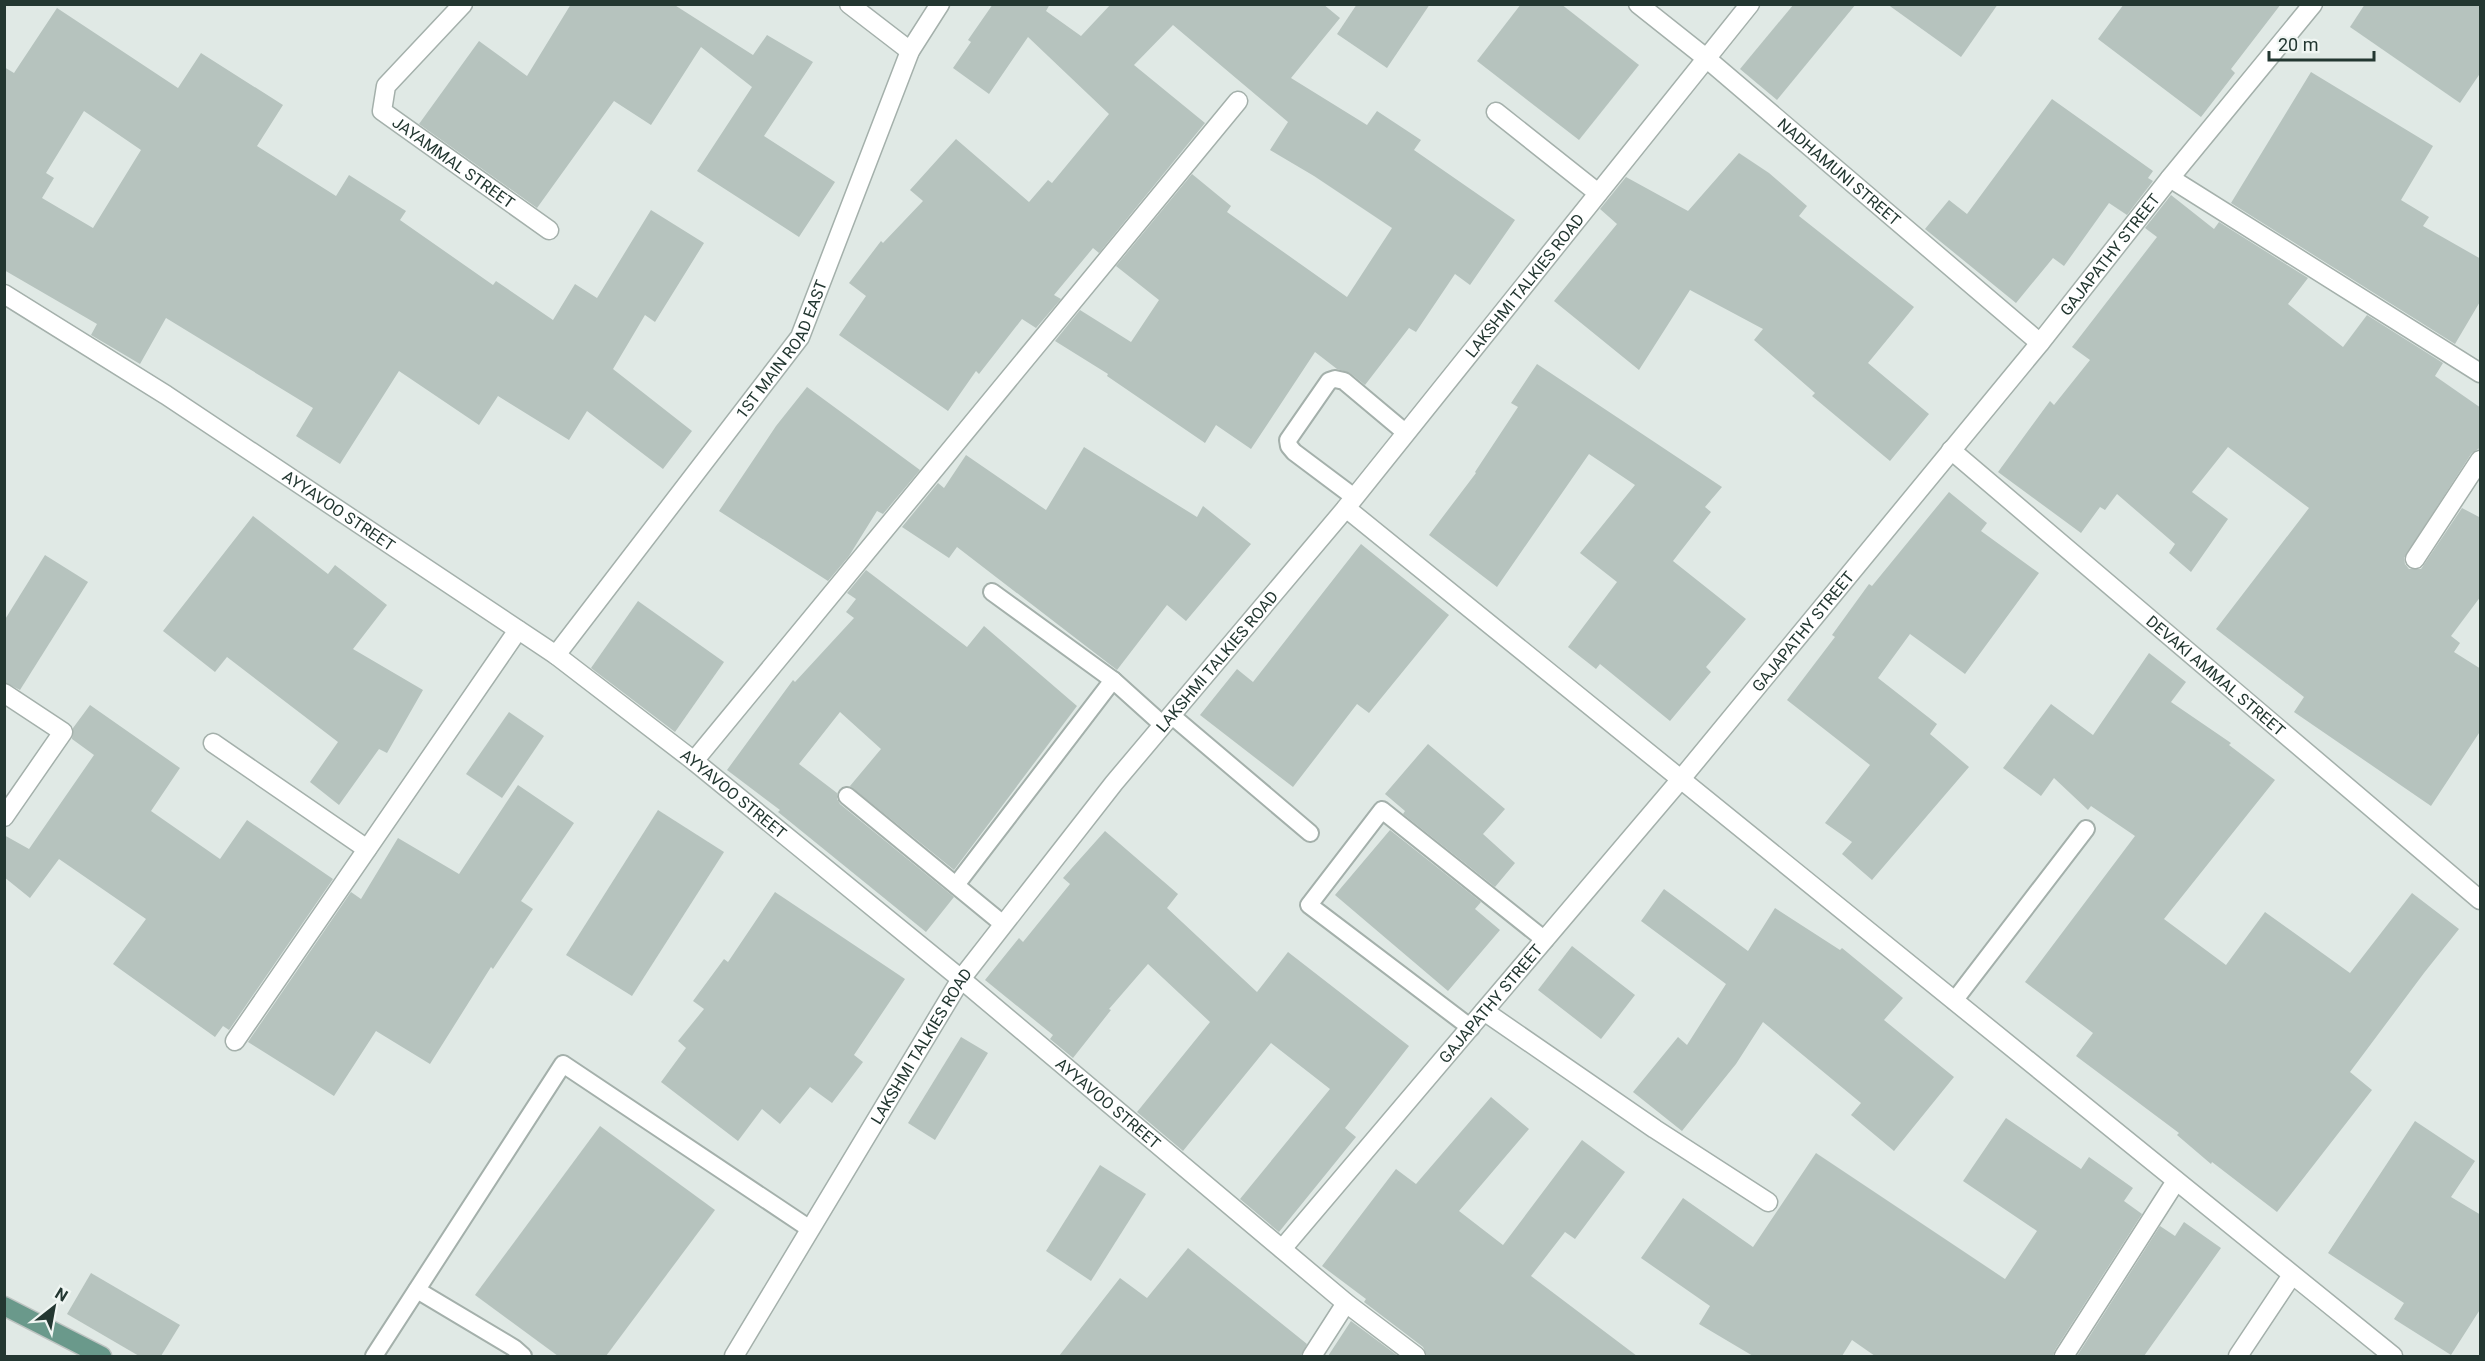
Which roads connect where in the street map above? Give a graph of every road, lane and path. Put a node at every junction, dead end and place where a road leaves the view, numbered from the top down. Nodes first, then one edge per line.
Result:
1 (463, 4) edge
2 (849, 4) edge
3 (940, 4) edge
4 (1638, 4) edge
5 (1750, 4) edge
6 (2313, 4) edge
7 (910, 51) junction
8 (1707, 58) junction
9 (1238, 100) dead end
10 (1496, 111) dead end
11 (2170, 178) junction
12 (1598, 193) junction
13 (549, 230) dead end
14 (4, 294) edge
15 (2040, 344) junction
16 (2481, 373) edge
17 (1406, 433) junction
18 (1951, 450) junction
19 (2481, 460) edge
20 (1350, 502) junction
21 (2415, 559) dead end
22 (992, 592) dead end
23 (518, 630) junction
24 (556, 655) junction
25 (1113, 680) junction
26 (4, 693) edge
27 (1167, 720) junction
28 (213, 743) dead end
29 (694, 761) junction
30 (1681, 779) junction
31 (846, 796) dead end
32 (4, 817) edge
33 (2086, 829) dead end
34 (1310, 833) dead end
35 (367, 849) junction
36 (956, 885) junction
37 (2481, 900) edge
38 (1003, 924) junction
39 (1545, 940) junction
40 (961, 979) junction
41 (1953, 1001) junction
42 (1484, 1011) junction
43 (1471, 1028) junction
44 (236, 1041) dead end
45 (2176, 1181) junction
46 (1768, 1202) dead end
47 (810, 1229) junction
48 (1282, 1249) junction
49 (2292, 1275) junction
50 (417, 1290) junction
51 (1346, 1303) junction
52 (4, 1306) edge
53 (102, 1356) edge
54 (374, 1356) edge
55 (523, 1356) edge
56 (734, 1356) edge
57 (1312, 1356) edge
58 (1416, 1356) edge
59 (2064, 1356) edge
60 (2238, 1356) edge
61 (2393, 1356) edge

1 - 13 street, JAYAMMAL STREET
2 - 7 street
3 - 7 street, 1ST MAIN ROAD EAST
4 - 8 street, NADHAMUNI STREET
5 - 8 street, LAKSHMI TALKIES ROAD
6 - 11 street, GAJAPATHY STREET
7 - 24 street, 1ST MAIN ROAD EAST
8 - 12 street, LAKSHMI TALKIES ROAD
8 - 15 street, NADHAMUNI STREET
9 - 29 street
10 - 12 street
11 - 15 street, GAJAPATHY STREET
11 - 16 street
12 - 17 street, LAKSHMI TALKIES ROAD
14 - 23 street, AYYAVOO STREET
15 - 18 street, GAJAPATHY STREET
17 - 20 street, LAKSHMI TALKIES ROAD
17 - 20 lane
18 - 30 street, GAJAPATHY STREET
18 - 37 street, DEVAKI AMMAL STREET
19 - 21 street
20 - 27 street, LAKSHMI TALKIES ROAD
20 - 30 street
22 - 25 lane
23 - 24 street, AYYAVOO STREET
23 - 35 street
24 - 29 street, AYYAVOO STREET
25 - 27 lane
25 - 36 lane
26 - 32 street
27 - 34 lane
27 - 38 street, LAKSHMI TALKIES ROAD
28 - 35 street
29 - 40 street, AYYAVOO STREET
30 - 39 street, GAJAPATHY STREET
30 - 41 street
31 - 36 lane
33 - 41 lane
35 - 44 street
36 - 38 lane
38 - 40 street, LAKSHMI TALKIES ROAD
39 - 42 street, GAJAPATHY STREET
39 - 43 lane
40 - 47 street, LAKSHMI TALKIES ROAD
40 - 48 street, AYYAVOO STREET
41 - 45 street
42 - 43 street, GAJAPATHY STREET
42 - 46 street
43 - 48 street, GAJAPATHY STREET
45 - 49 street
45 - 59 street
47 - 50 lane
47 - 56 street, LAKSHMI TALKIES ROAD
48 - 51 street, AYYAVOO STREET
49 - 60 street
49 - 61 street
50 - 54 lane
50 - 55 lane
51 - 57 street
51 - 58 street, AYYAVOO STREET
52 - 53 main road

